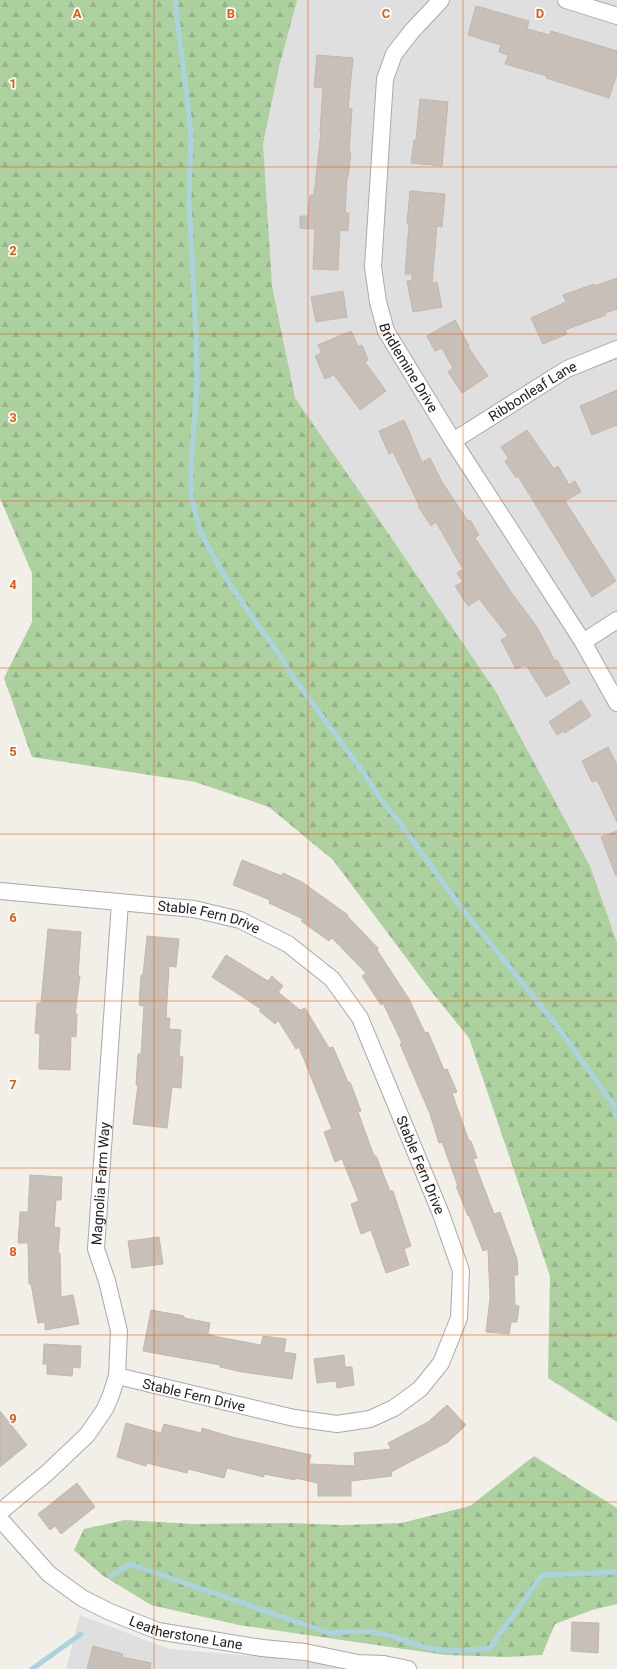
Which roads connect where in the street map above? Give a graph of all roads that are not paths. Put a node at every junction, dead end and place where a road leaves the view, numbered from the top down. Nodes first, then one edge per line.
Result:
1 (441, 0) edge
2 (566, 0) edge
3 (617, 16) edge
4 (617, 349) edge
5 (453, 441) junction
6 (617, 620) edge
7 (583, 642) junction
8 (617, 703) edge
9 (0, 891) edge
10 (120, 902) junction
11 (118, 1376) junction
12 (0, 1512) edge
13 (0, 1519) edge
14 (408, 1669) edge

1 - 5 street, Bridlemine Drive
2 - 3 street
4 - 5 street, Ribbonleaf Lane
5 - 7 street, Bridlemine Drive
6 - 7 street
7 - 8 street, Bridlemine Drive
9 - 10 street, Stable Fern Drive
10 - 11 street, Magnolia Farm Way
10 - 11 street, Stable Fern Drive
11 - 12 street, Magnolia Farm Way
13 - 14 street, Leatherstone Lane

